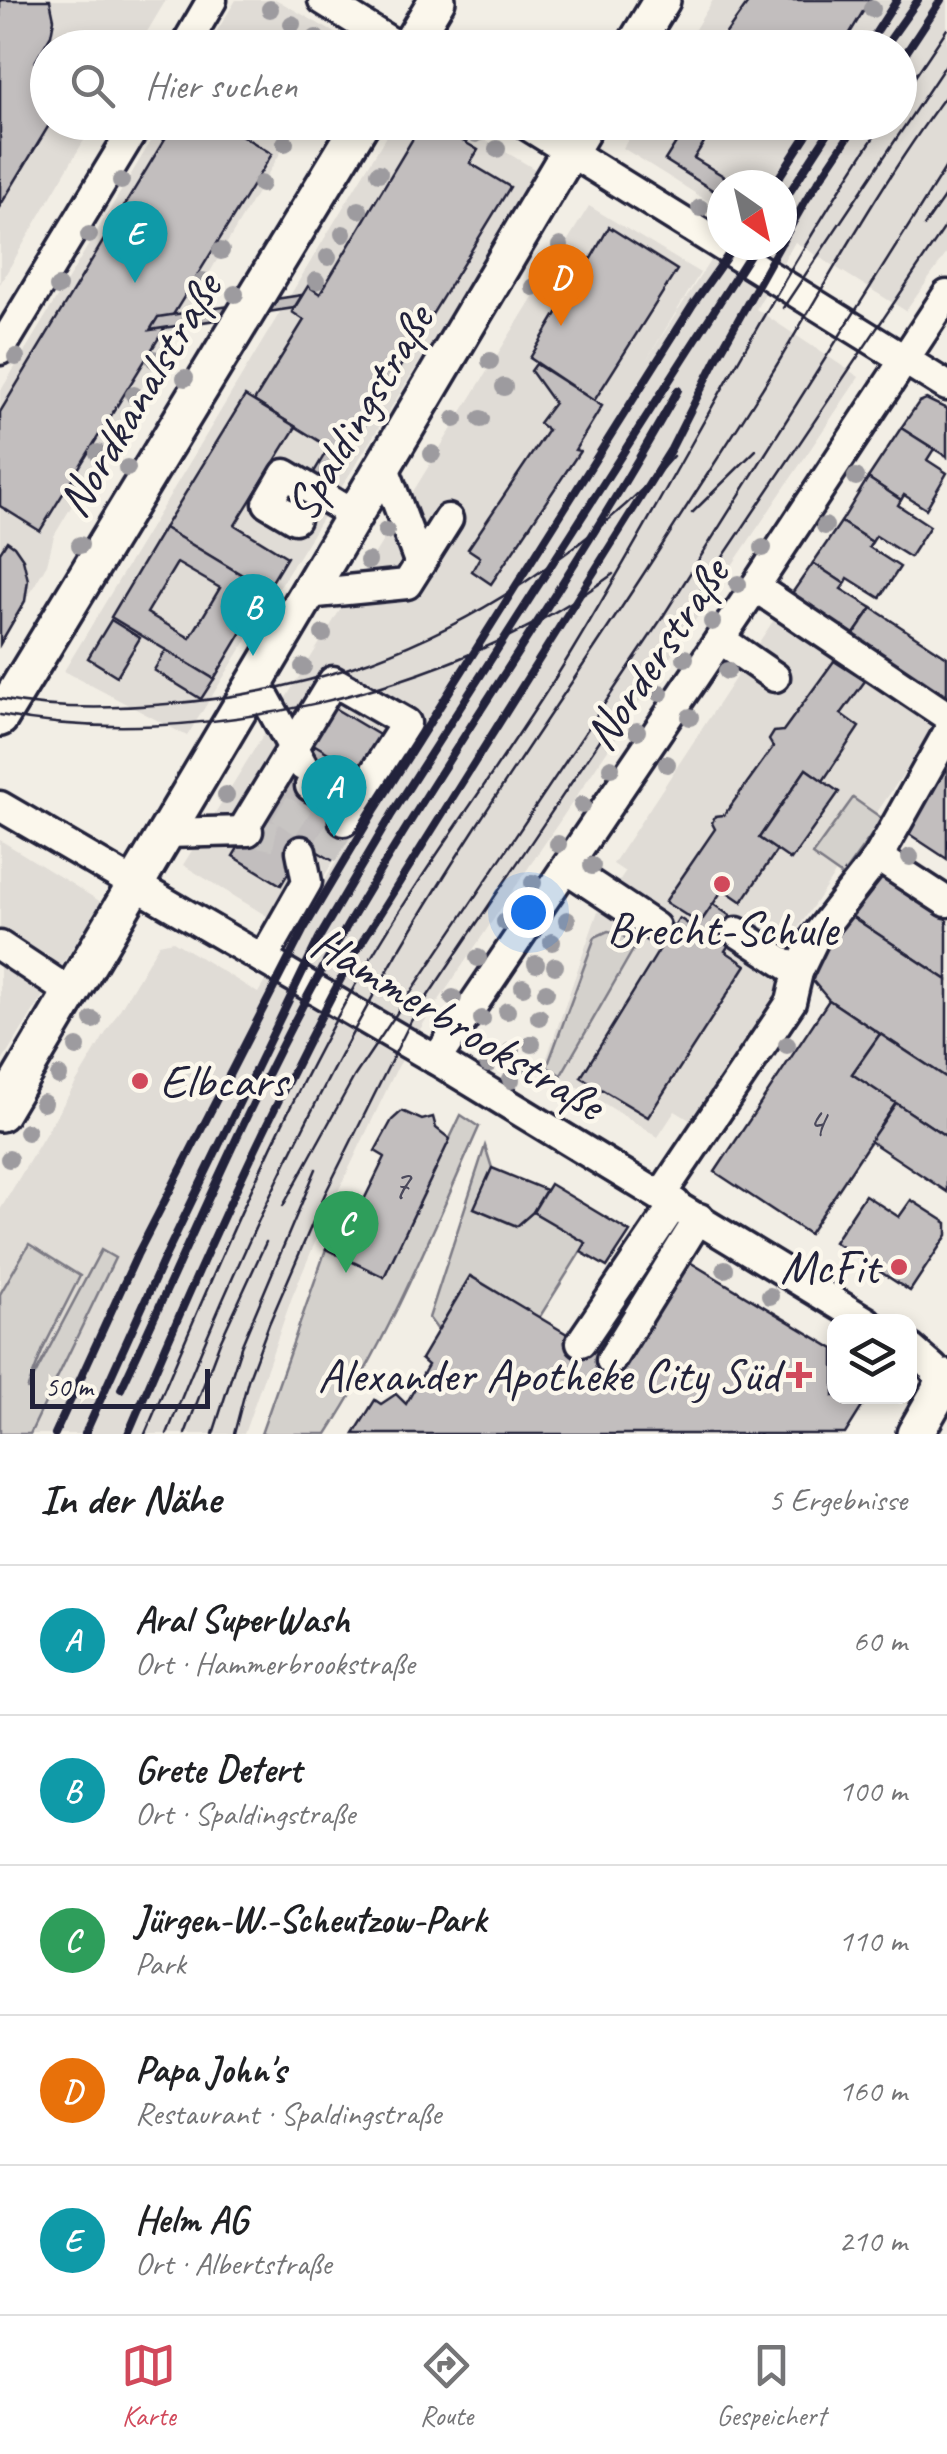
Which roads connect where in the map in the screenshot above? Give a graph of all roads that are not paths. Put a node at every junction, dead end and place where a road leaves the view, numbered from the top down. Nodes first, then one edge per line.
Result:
1 (212, 0) edge
2 (323, 0) edge
3 (437, 0) edge
4 (662, 0) edge
5 (194, 30) edge
6 (374, 30) edge
7 (416, 30) edge
8 (644, 30) edge
9 (127, 140) edge
10 (351, 140) edge
11 (576, 140) edge
12 (582, 140) edge
13 (947, 296) edge
14 (0, 350) edge
15 (905, 360) junction
16 (947, 386) edge
17 (384, 465) junction
18 (354, 515) junction
19 (448, 519) dead end
20 (296, 520) dead end
21 (414, 574) junction
22 (756, 587) junction
23 (308, 594) junction
24 (720, 639) junction
25 (775, 677) dead end
26 (256, 681) junction
27 (947, 716) edge
28 (0, 718) edge
29 (947, 734) edge
30 (301, 766) junction
31 (0, 806) edge
32 (165, 834) junction
33 (312, 853) tunnel mouth
34 (878, 857) junction
35 (566, 868) junction
36 (136, 883) junction
37 (947, 902) edge
38 (655, 927) dead end
39 (737, 932) dead end
40 (0, 946) edge
41 (262, 959) junction
42 (798, 972) junction
43 (71, 992) junction
44 (436, 1060) junction
45 (0, 1113) edge
46 (668, 1199) junction
47 (700, 1218) junction
48 (854, 1314) edge
49 (581, 1342) dead end
50 (917, 1354) edge
51 (612, 1360) dead end
52 (946, 1385) edge
53 (915, 1434) edge

1 - 5 street
2 - 6 street
3 - 7 main road
4 - 8 main road
9 - 14 street
10 - 28 main road, Nordkanalstraße
11 - 17 main road, Spaldingstraße
12 - 15 street
13 - 15 street, Norderstraße
15 - 16 street
15 - 22 street, Norderstraße
17 - 18 main road, Spaldingstraße
17 - 21 street
18 - 20 street
18 - 23 main road, Spaldingstraße
19 - 21 street
21 - 23 street
22 - 24 street, Norderstraße
22 - 27 street
23 - 26 main road, Spaldingstraße
24 - 25 street
24 - 35 street, Norderstraße
26 - 30 street
26 - 32 main road, Spaldingstraße
29 - 34 street
30 - 30 street
30 - 32 street
31 - 36 street, Hammerbrookstraße
32 - 36 main road, Spaldingstraße
33 - 41 street
34 - 37 street
34 - 42 street
35 - 38 street
35 - 44 street, Norderstraße
36 - 41 street, Hammerbrookstraße
36 - 43 main road, Spaldingstraße
39 - 42 street
40 - 43 street
41 - 44 street, Hammerbrookstraße
42 - 46 street
43 - 45 main road, Spaldingstraße
44 - 46 street, Hammerbrookstraße
46 - 47 street, Hammerbrookstraße
46 - 49 street
47 - 48 street, Hammerbrookstraße
47 - 51 street
50 - 52 street
52 - 53 main road

